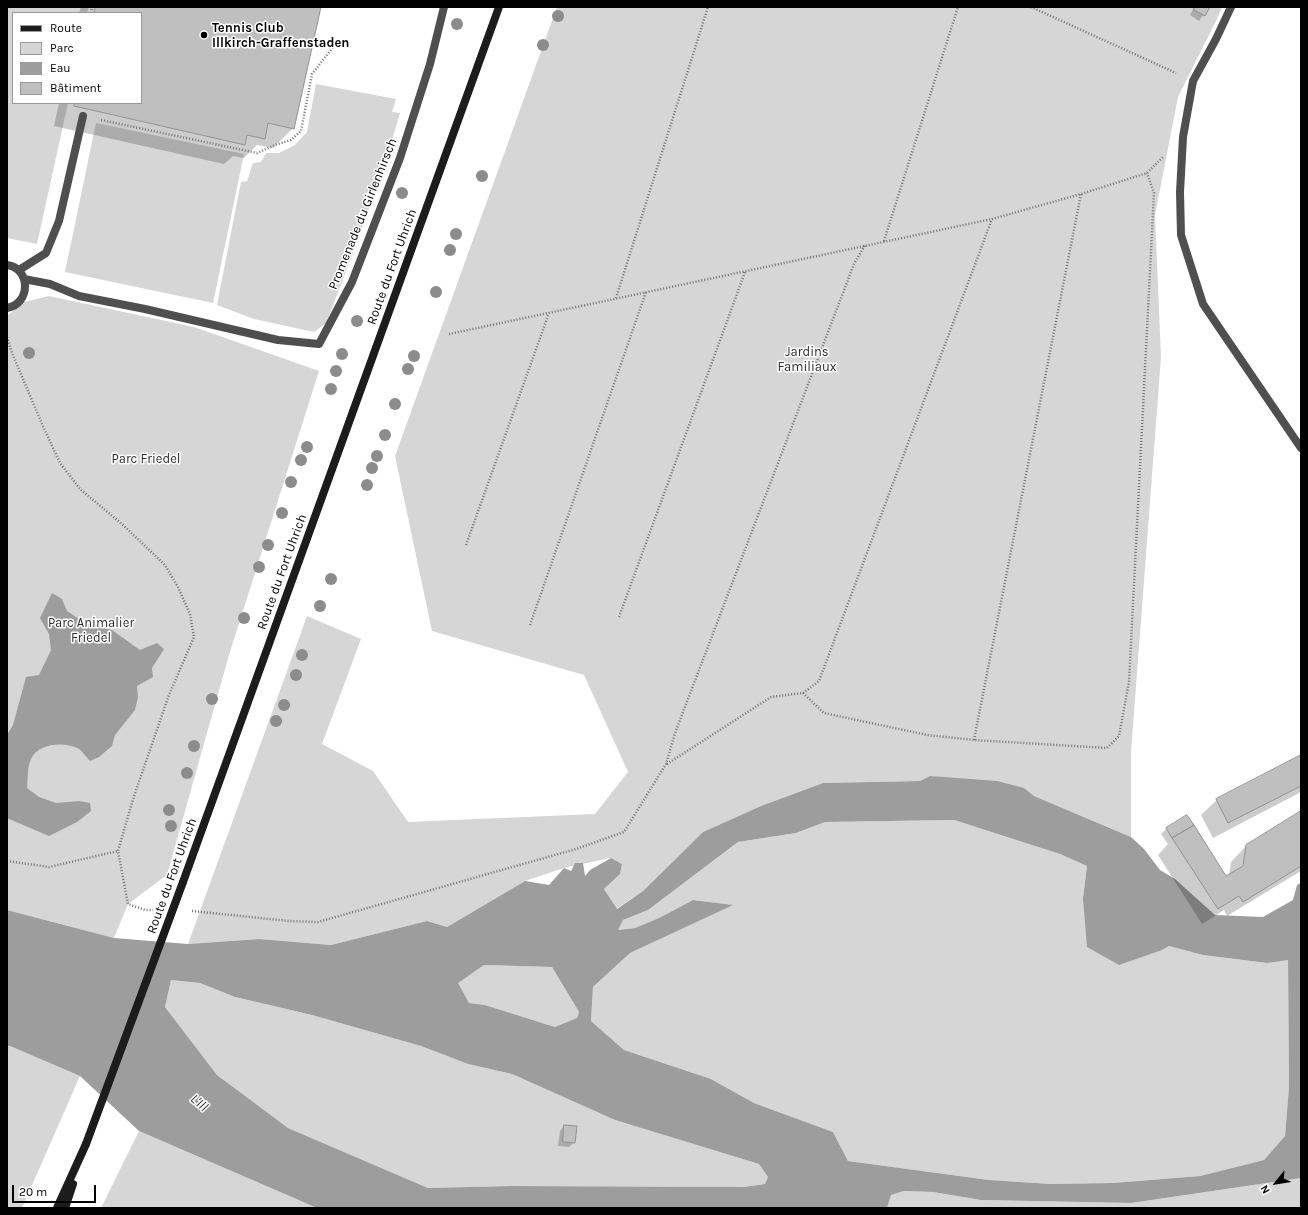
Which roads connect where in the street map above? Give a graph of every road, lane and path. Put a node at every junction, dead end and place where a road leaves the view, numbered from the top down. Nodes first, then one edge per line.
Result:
1 (444, 7) edge
2 (499, 7) edge
3 (708, 7) edge
4 (958, 7) edge
5 (1031, 7) edge
6 (1231, 7) edge
7 (338, 41) dead end
8 (1193, 81) junction
9 (83, 116) joint
10 (1183, 137) junction
11 (1147, 173) junction
12 (1081, 194) junction
13 (992, 219) junction
14 (884, 241) junction
15 (865, 245) junction
16 (7, 265) edge
17 (19, 270) junction
18 (745, 272) junction
19 (24, 279) junction
20 (646, 292) junction
21 (616, 298) junction
22 (7, 308) edge
23 (549, 312) junction
24 (449, 334) dead end
25 (7, 337) edge
26 (1301, 448) edge
27 (466, 545) dead end
28 (619, 617) dead end
29 (530, 625) dead end
30 (803, 693) junction
31 (974, 740) junction
32 (666, 764) junction
33 (118, 851) junction
34 (7, 861) edge
35 (145, 910) dead end
36 (197, 911) dead end
37 (86, 1144) junction
38 (57, 1208) edge
39 (65, 1208) edge

1 - 19 street, Promenade du Girlenhirsch
2 - 37 main road, Route du Fort Uhrich, bridge
3 - 21 path
4 - 14 path
5 - 8 path
6 - 8 street
7 - 9 path
8 - 10 street
9 - 17 street
10 - 11 path
10 - 26 street
11 - 12 path
11 - 31 path
12 - 13 path
12 - 31 path
13 - 14 path
13 - 30 path
14 - 15 path
15 - 18 path
15 - 32 path
16 - 17 street
17 - 19 street
18 - 20 path
18 - 28 path
19 - 22 street
20 - 21 path
20 - 29 path
21 - 23 path
23 - 24 path
23 - 27 path
25 - 33 path
30 - 31 path
30 - 32 path
32 - 36 path
33 - 34 path
33 - 35 path
37 - 38 main road, Route du Fort Uhrich
37 - 39 main road, Route du Fort Uhrich

